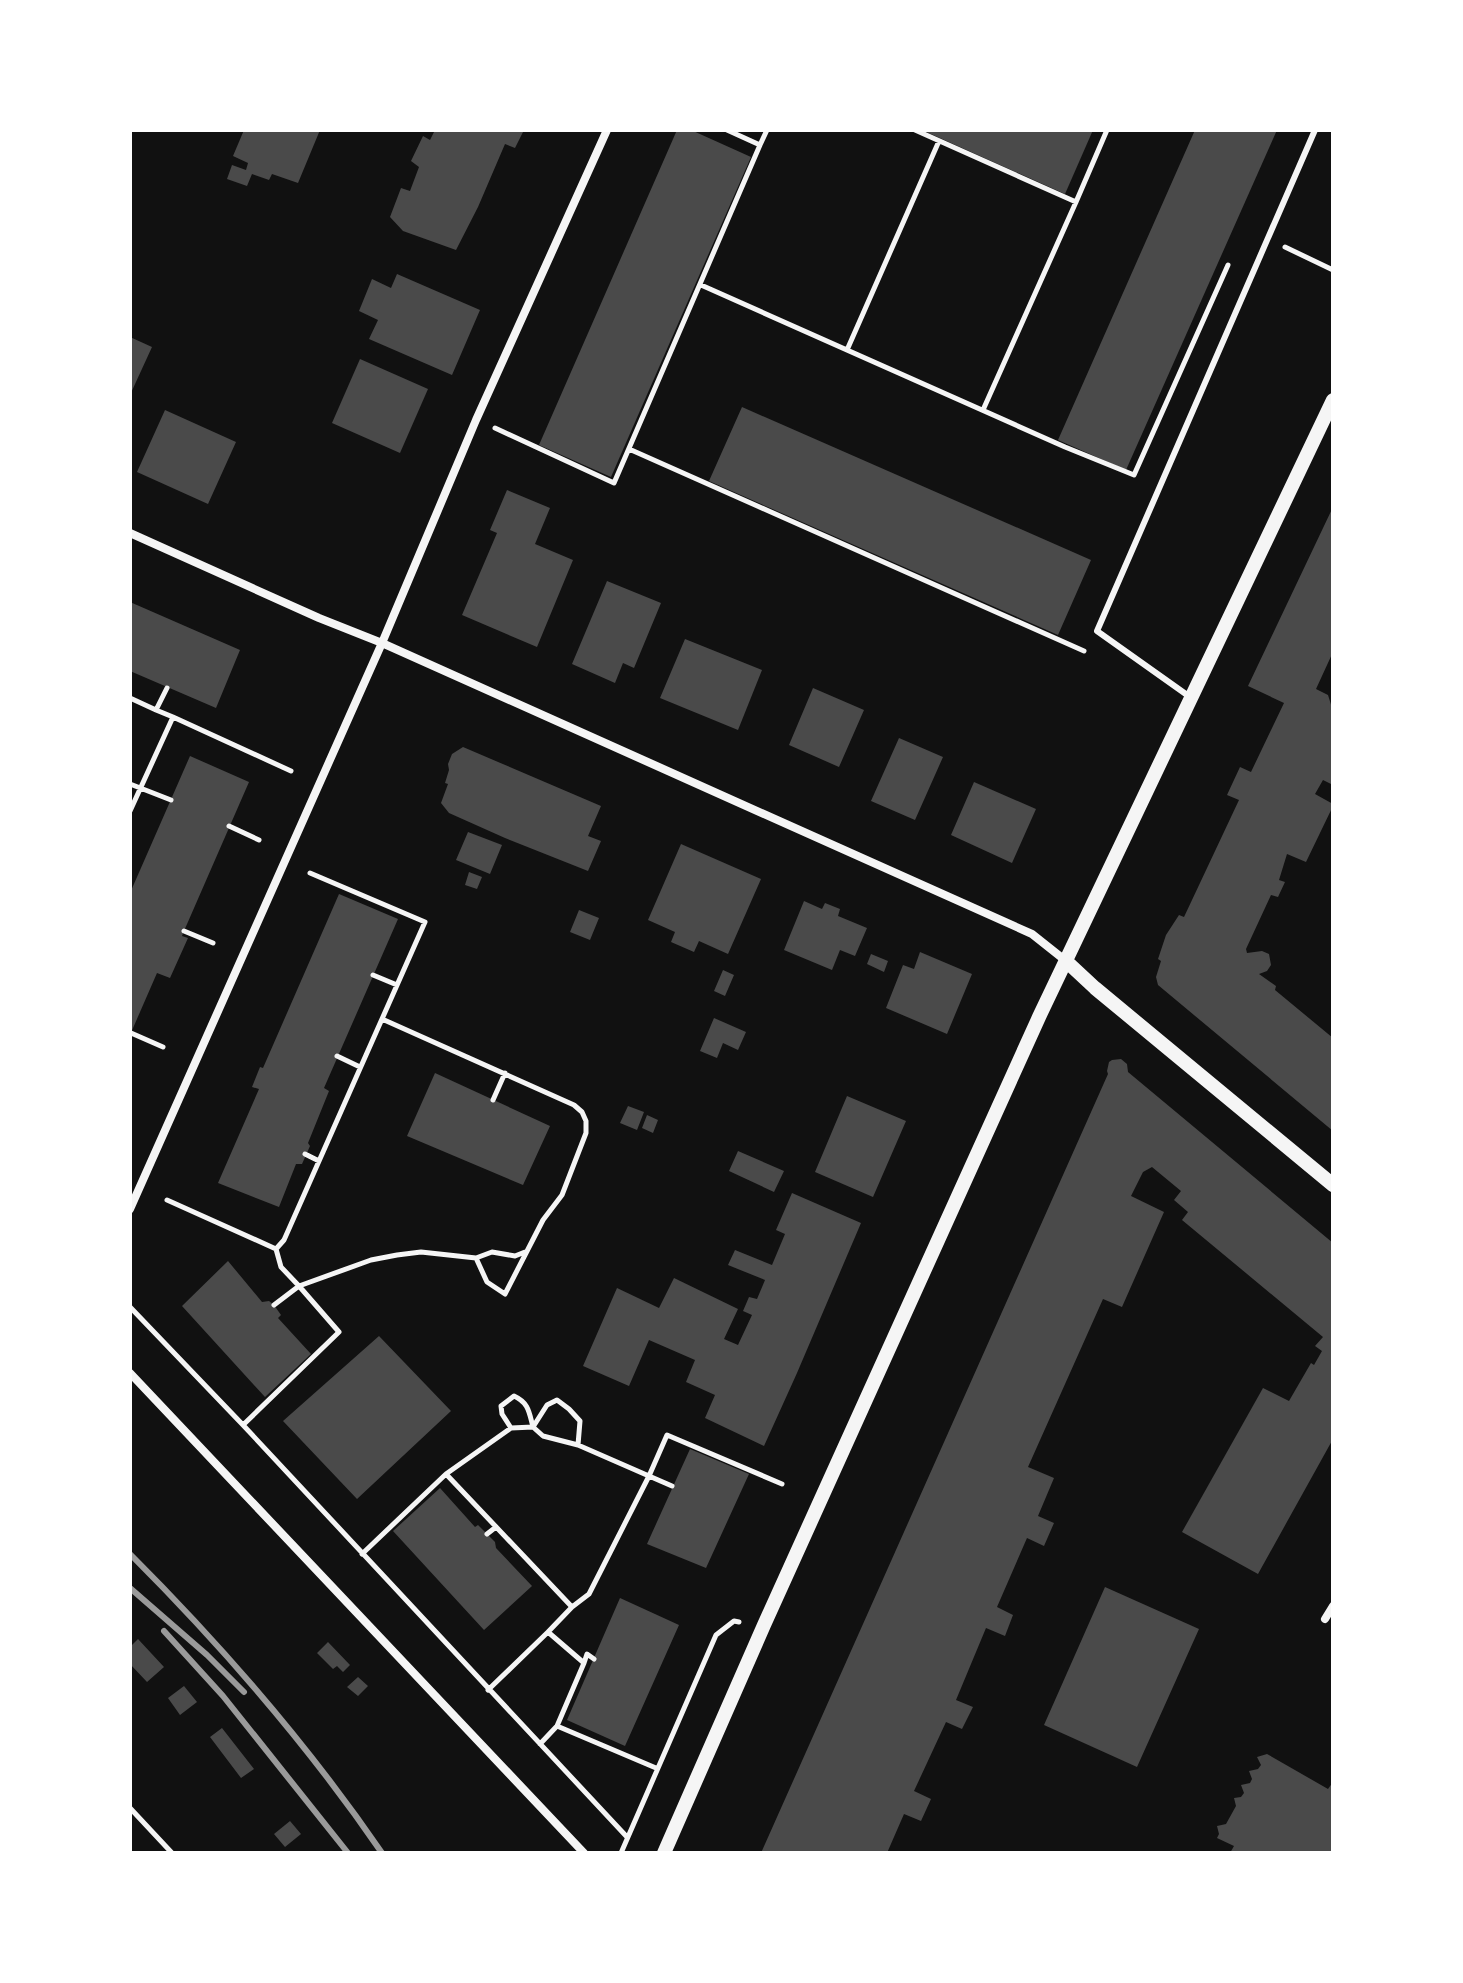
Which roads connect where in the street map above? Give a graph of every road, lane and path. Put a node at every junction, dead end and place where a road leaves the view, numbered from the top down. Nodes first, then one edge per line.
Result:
1 (607, 130) edge
2 (727, 130) edge
3 (767, 130) edge
4 (915, 130) edge
5 (1107, 130) edge
6 (1315, 130) edge
7 (939, 141) junction
8 (760, 145) junction
9 (1076, 202) junction
10 (1231, 257) dead end
11 (1310, 259) dead end
12 (1333, 270) edge
13 (701, 285) junction
14 (847, 350) junction
15 (1333, 400) edge
16 (983, 410) junction
17 (476, 420) junction
18 (629, 449) junction
19 (130, 533) edge
20 (382, 643) junction
21 (1088, 653) dead end
22 (167, 688) dead end
23 (130, 698) edge
24 (1191, 698) junction
25 (156, 710) junction
26 (173, 717) junction
27 (291, 771) dead end
28 (130, 784) edge
29 (141, 789) junction
30 (171, 800) dead end
31 (130, 811) edge
32 (229, 826) dead end
33 (259, 840) dead end
34 (310, 873) dead end
35 (184, 931) dead end
36 (213, 943) dead end
37 (1066, 961) junction
38 (373, 975) dead end
39 (397, 985) junction
40 (382, 1019) junction
41 (131, 1033) edge
42 (163, 1047) dead end
43 (337, 1056) dead end
44 (360, 1067) junction
45 (505, 1073) junction
46 (493, 1100) dead end
47 (305, 1154) dead end
48 (319, 1161) junction
49 (1333, 1185) edge
50 (167, 1200) dead end
51 (130, 1209) edge
52 (276, 1249) junction
53 (527, 1251) junction
54 (476, 1258) junction
55 (299, 1286) junction
56 (274, 1305) dead end
57 (130, 1307) edge
58 (130, 1373) edge
59 (243, 1425) junction
60 (533, 1427) junction
61 (511, 1428) junction
62 (578, 1445) junction
63 (446, 1474) junction
64 (649, 1476) junction
65 (782, 1484) dead end
66 (672, 1486) dead end
67 (496, 1527) junction
68 (487, 1534) dead end
69 (362, 1554) junction
70 (1333, 1606) edge
71 (572, 1607) junction
72 (1325, 1619) dead end
73 (764, 1625) junction
74 (548, 1632) junction
75 (594, 1659) dead end
76 (584, 1663) junction
77 (488, 1690) junction
78 (557, 1726) junction
79 (540, 1744) junction
80 (656, 1768) junction
81 (130, 1808) edge
82 (627, 1837) junction
83 (172, 1853) edge
84 (584, 1853) edge
85 (621, 1853) edge
86 (664, 1853) edge

1 - 17 street
2 - 8 path
3 - 8 path
4 - 7 path
5 - 9 path
6 - 24 lane
7 - 9 path
7 - 14 path
8 - 13 path
9 - 16 path
10 - 16 path
11 - 12 path
13 - 14 path
13 - 18 path
14 - 16 path
15 - 24 street
17 - 18 path
17 - 20 street
18 - 21 path
19 - 20 street
20 - 37 street
20 - 51 street
22 - 25 path
23 - 25 path
24 - 37 street
25 - 26 path
26 - 27 path
26 - 29 path
28 - 29 path
29 - 30 path
29 - 31 path
32 - 33 path
34 - 39 path
35 - 36 path
37 - 49 street
37 - 73 street
38 - 39 path
39 - 40 path
40 - 44 path
40 - 45 path
41 - 42 path
43 - 44 path
44 - 48 path
45 - 46 path
45 - 53 path
47 - 48 path
48 - 52 path
50 - 52 path
52 - 55 path
53 - 54 path
53 - 54 path
54 - 55 path
55 - 56 path
55 - 59 path
57 - 59 path
58 - 84 street
59 - 69 path
60 - 61 path
60 - 61 path
60 - 62 path
60 - 62 path
61 - 63 path
62 - 64 path
63 - 67 path
63 - 69 path
64 - 65 path
64 - 66 path
64 - 71 path
67 - 68 path
67 - 71 path
69 - 77 path
70 - 72 street
71 - 74 path
73 - 80 path
73 - 86 street
74 - 76 path
74 - 77 path
75 - 76 path
76 - 78 path
77 - 79 path
78 - 79 path
78 - 80 path
79 - 82 path
80 - 82 path
81 - 83 path
82 - 85 path

